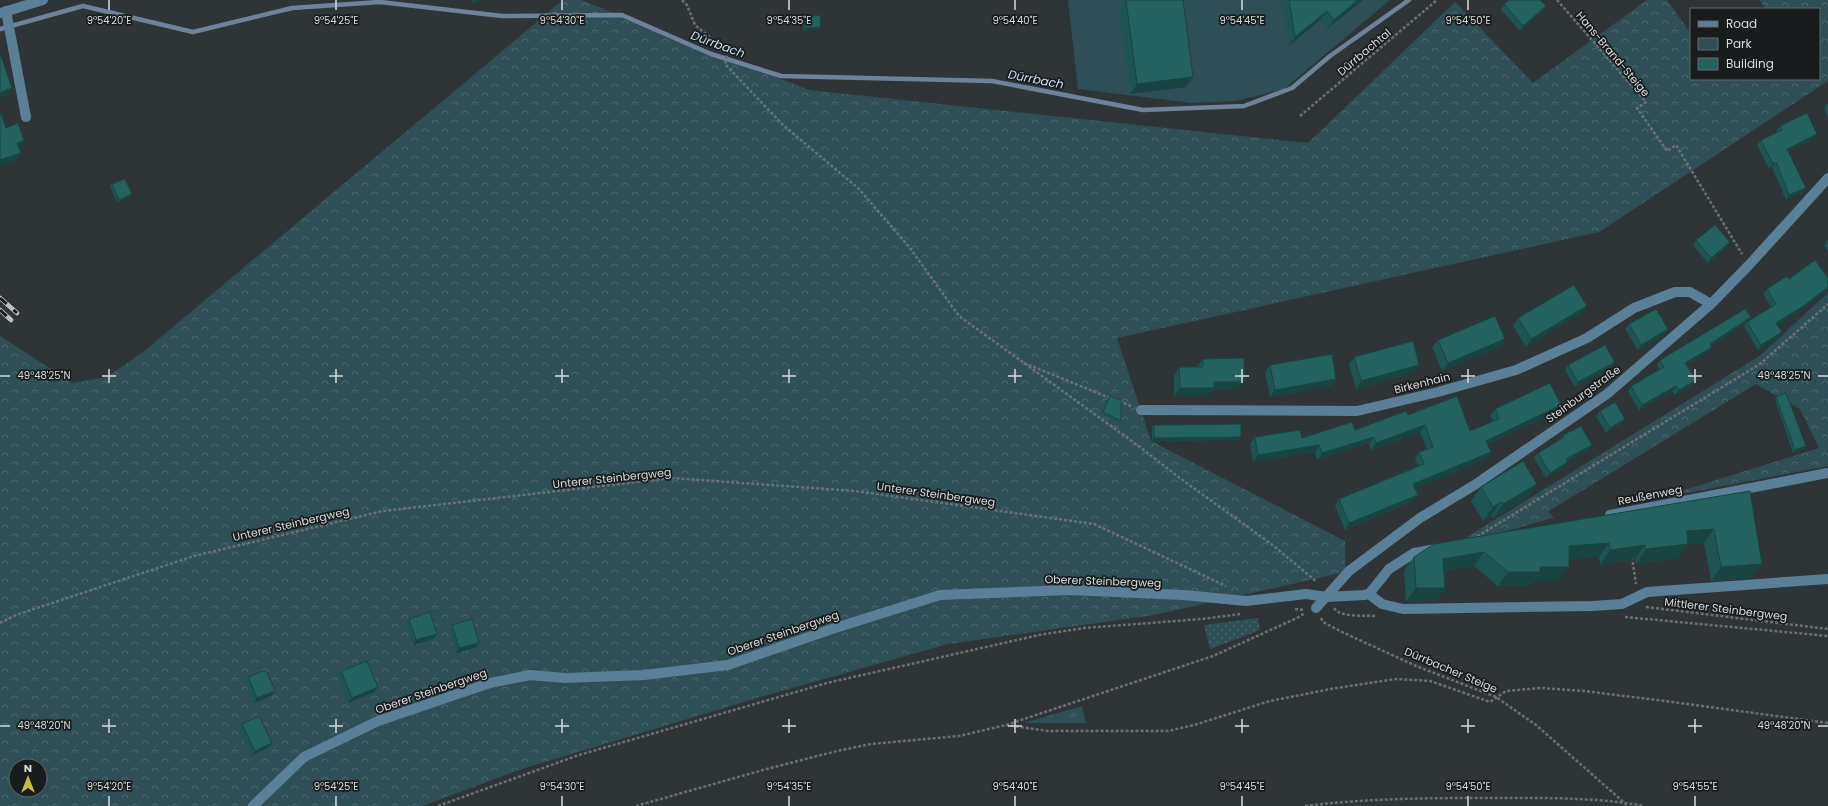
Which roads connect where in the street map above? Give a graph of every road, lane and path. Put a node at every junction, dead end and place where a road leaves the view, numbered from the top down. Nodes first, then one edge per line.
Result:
1 (43, 0) edge
2 (682, 0) edge
3 (1437, 0) edge
4 (1557, 0) edge
5 (19, 3) edge
6 (3, 12) edge
7 (1300, 116) dead end
8 (26, 117) dead end
9 (1828, 178) edge
10 (1749, 265) junction
11 (1711, 304) junction
12 (1828, 304) edge
13 (1021, 361) junction
14 (1140, 410) joint
15 (1828, 473) edge
16 (1600, 517) edge
17 (1467, 542) edge
18 (1444, 547) edge
19 (1632, 553) edge
20 (1828, 579) edge
21 (1635, 580) dead end
22 (1369, 594) junction
23 (1327, 597) junction
24 (1246, 601) junction
25 (1644, 607) dead end
26 (1316, 608) joint
27 (1288, 609) dead end
28 (1246, 613) dead end
29 (1376, 616) dead end
30 (1623, 617) dead end
31 (0, 623) edge
32 (1828, 628) edge
33 (1828, 636) edge
34 (1496, 697) junction
35 (1828, 723) edge
36 (1006, 725) junction
37 (1625, 802) junction
38 (253, 806) edge
39 (438, 806) edge
40 (636, 806) edge
41 (1305, 806) edge
42 (1628, 806) edge
43 (1644, 806) edge

1 - 5 street
2 - 13 path
3 - 7 path, Dürrbachtal
4 - 10 path, Hans-Brand-Steige
5 - 6 street
6 - 8 street
9 - 10 street, Steinburgstraße
10 - 11 street, Steinburgstraße
11 - 14 street, Birkenhain
11 - 23 street, Steinburgstraße
12 - 17 path
13 - 14 path
13 - 23 path
15 - 16 street, Reußenweg
18 - 22 street
19 - 21 path
20 - 22 street
22 - 23 street
23 - 24 street, Oberer Steinbergweg
23 - 26 street, Steinburgstraße
23 - 29 path
24 - 31 path, Unterer Steinbergweg
24 - 38 street, Oberer Steinbergweg
25 - 32 path, Mittlerer Steinbergweg
26 - 34 path, Dürrbacher Steige
27 - 36 path
28 - 39 path
30 - 33 path
34 - 35 path
34 - 36 path
34 - 37 path, Dürrbacher Steige
36 - 40 path
37 - 41 path
37 - 42 path, Dürrbacher Steige
37 - 43 path

